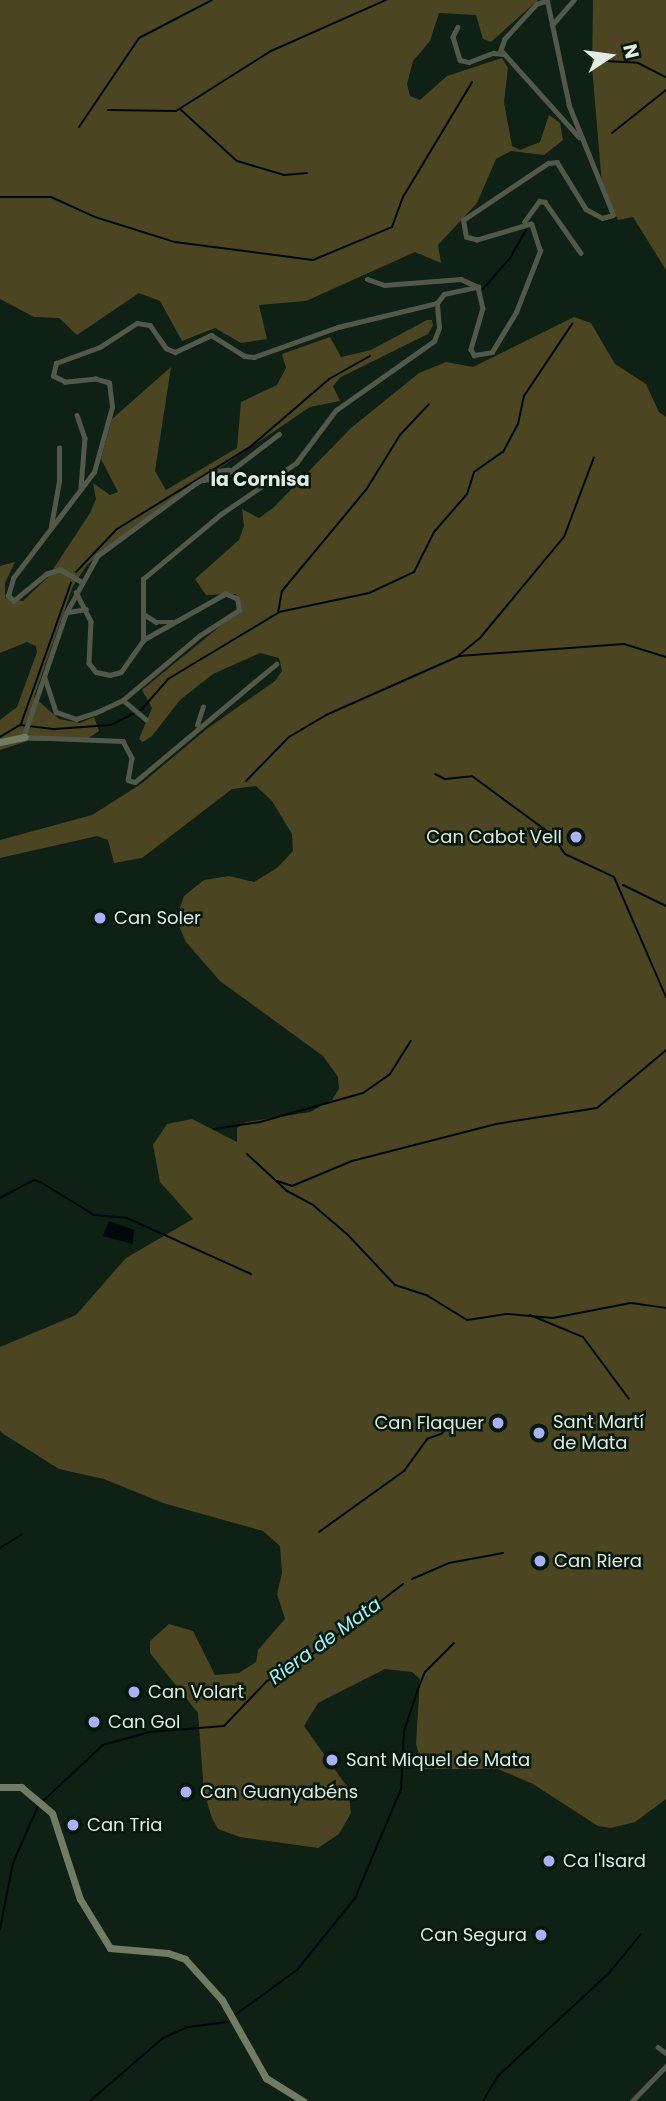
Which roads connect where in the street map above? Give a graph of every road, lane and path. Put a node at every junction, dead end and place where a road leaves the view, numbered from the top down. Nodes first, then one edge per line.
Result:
1 (574, 0) edge
2 (547, 1) edge
3 (552, 26) junction
4 (458, 27) dead end
5 (503, 54) junction
6 (579, 137) junction
7 (524, 222) junction
8 (582, 253) dead end
9 (367, 279) dead end
10 (478, 287) junction
11 (437, 303) junction
12 (77, 415) dead end
13 (279, 434) dead end
14 (59, 448) dead end
15 (81, 488) junction
16 (51, 527) junction
17 (81, 582) junction
18 (76, 592) junction
19 (86, 610) junction
20 (66, 614) junction
21 (144, 615) junction
22 (175, 622) junction
23 (143, 641) junction
24 (276, 664) dead end
25 (44, 678) junction
26 (123, 700) junction
27 (203, 707) dead end
28 (146, 719) dead end
29 (196, 726) junction
30 (24, 737) junction
31 (0, 741) edge
32 (0, 1787) edge
33 (658, 2047) dead end
34 (666, 2053) edge
35 (666, 2066) edge
36 (303, 2101) edge
37 (632, 2101) edge

1 - 3 street
2 - 3 street
2 - 5 street
3 - 6 street
4 - 5 street
5 - 6 street
6 - 7 street
7 - 8 street
7 - 10 street
9 - 10 street
10 - 11 street
11 - 15 street
11 - 21 street
12 - 15 street
13 - 17 street
14 - 16 street
15 - 16 street
16 - 17 street
17 - 18 street
18 - 19 street
18 - 20 street
19 - 20 street
19 - 23 street
20 - 25 street
21 - 22 street
21 - 23 street
22 - 23 street
22 - 26 street
24 - 29 street
25 - 26 street
25 - 30 street
26 - 28 street
27 - 29 street
29 - 30 street
30 - 31 street
32 - 36 street
33 - 34 street
35 - 37 street

